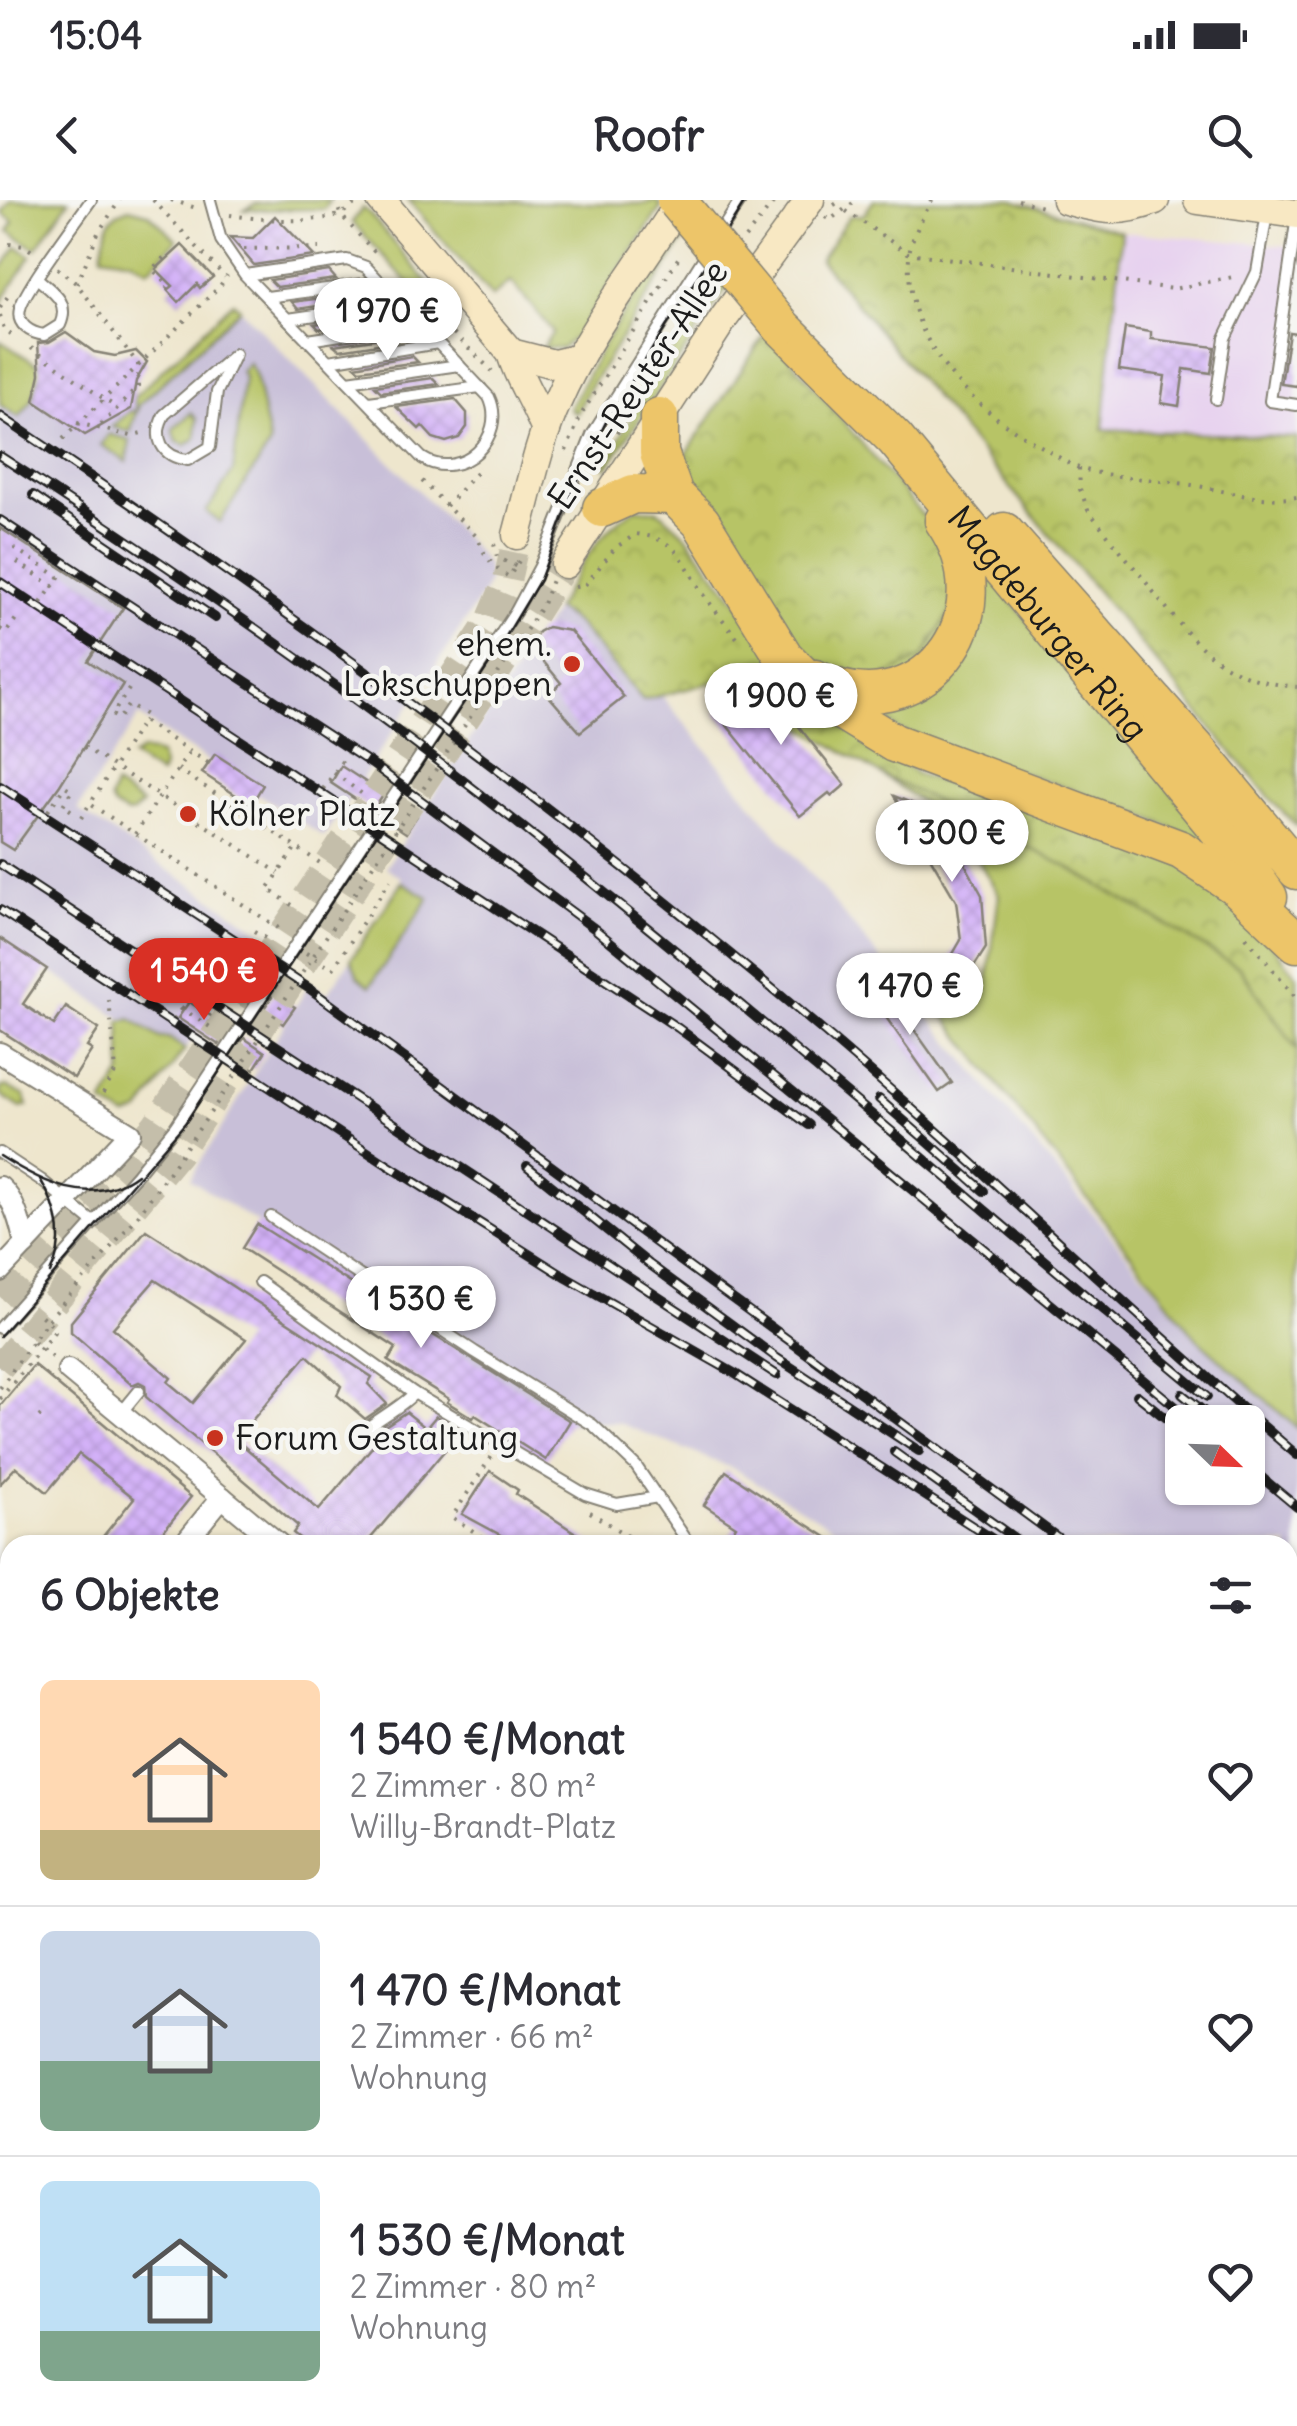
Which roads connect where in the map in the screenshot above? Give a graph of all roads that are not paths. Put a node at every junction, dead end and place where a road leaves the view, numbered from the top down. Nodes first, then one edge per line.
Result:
1 (91, 200) edge
2 (210, 200) edge
3 (382, 200) edge
4 (679, 200) edge
5 (696, 200) edge
6 (741, 200) edge
7 (1066, 200) edge
8 (1155, 200) edge
9 (1198, 200) edge
10 (814, 206) edge
11 (1268, 210) junction
12 (1297, 215) edge
13 (245, 275) junction
14 (38, 279) junction
15 (379, 282) junction
16 (267, 298) junction
17 (398, 303) junction
18 (288, 319) junction
19 (785, 320) junction
20 (418, 323) junction
21 (308, 340) junction
22 (438, 343) junction
23 (579, 358) junction
24 (329, 361) junction
25 (503, 363) junction
26 (459, 365) junction
27 (348, 381) junction
28 (480, 388) junction
29 (1216, 399) dead end
30 (368, 402) junction
31 (172, 405) joint
32 (1297, 405) edge
33 (659, 417) junction
34 (546, 432) junction
35 (895, 438) junction
36 (674, 495) junction
37 (602, 508) junction
38 (506, 536) tunnel mouth
39 (560, 580) tunnel mouth
40 (784, 658) junction
41 (1199, 752) junction
42 (1297, 842) edge
43 (1297, 870) edge
44 (1297, 934) edge
45 (1297, 943) edge
46 (0, 1054) edge
47 (0, 1153) edge
48 (0, 1186) edge
49 (66, 1201) junction
50 (271, 1217) dead end
51 (94, 1223) junction
52 (26, 1245) junction
53 (0, 1272) edge
54 (260, 1282) dead end
55 (0, 1328) edge
56 (68, 1370) road end
57 (139, 1391) dead end
58 (414, 1392) junction
59 (120, 1414) junction
60 (362, 1432) dead end
61 (222, 1497) junction
62 (658, 1497) junction
63 (191, 1535) edge
64 (268, 1535) edge
65 (683, 1535) edge

1 - 14 lane
2 - 13 lane
3 - 25 main road
4 - 19 highway, bridge
4 - 23 main road, Ernst-Reuter-Allee
5 - 19 highway
6 - 51 lane
7 - 8 main road
9 - 11 main road
10 - 33 main road, Ernst-Reuter-Allee
11 - 12 main road
11 - 29 lane
12 - 32 lane
13 - 15 lane
13 - 16 lane
14 - 14 lane
15 - 16 lane
15 - 17 lane
16 - 18 lane
17 - 18 lane
17 - 20 lane
18 - 21 lane
19 - 35 highway, Magdeburger Ring
19 - 41 highway, Magdeburger Ring
20 - 21 lane
20 - 22 lane
21 - 24 lane
22 - 24 lane
22 - 26 lane
23 - 25 main road
23 - 34 main road, Ernst-Reuter-Allee
24 - 27 lane
25 - 34 main road
26 - 27 lane
26 - 28 lane
27 - 30 lane
28 - 30 lane
28 - 30 lane
31 - 31 lane
33 - 36 highway
33 - 37 main road, Ernst-Reuter-Allee
34 - 38 main road, Ernst-Reuter-Allee
35 - 40 highway
35 - 44 highway, Magdeburger Ring
36 - 37 highway
36 - 40 highway
37 - 39 main road, Ernst-Reuter-Allee
40 - 45 highway
41 - 42 highway
41 - 43 highway, Magdeburger Ring
46 - 49 street
47 - 49 lane
48 - 52 street
49 - 51 lane
49 - 52 street
50 - 62 lane
51 - 55 lane
52 - 53 street
54 - 58 lane
56 - 59 street
57 - 59 lane
58 - 60 lane
58 - 62 lane
59 - 61 street
61 - 63 street
61 - 64 street
62 - 65 lane

